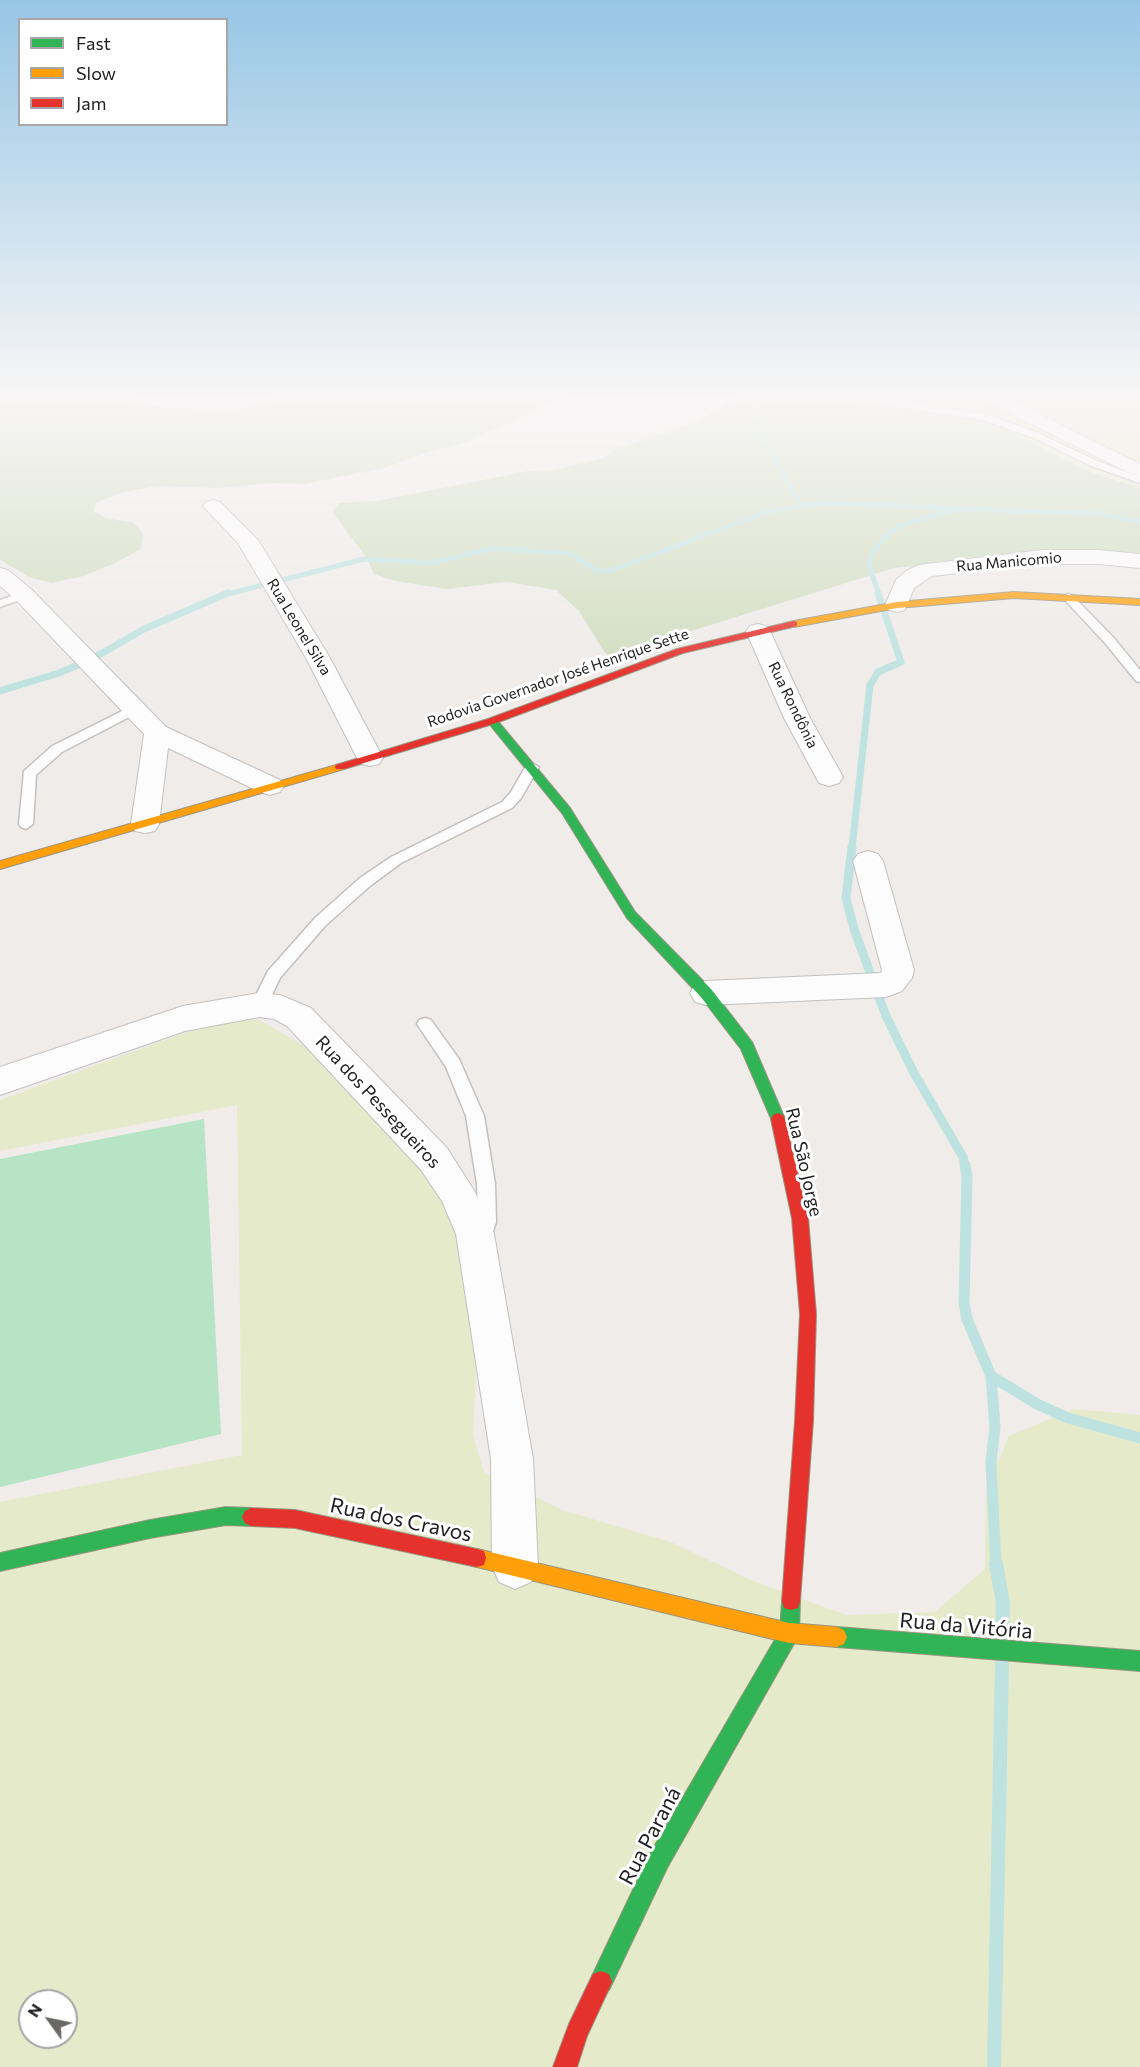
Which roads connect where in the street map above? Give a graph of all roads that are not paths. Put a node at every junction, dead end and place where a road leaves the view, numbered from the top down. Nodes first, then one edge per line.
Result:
1 (213, 506) dead end
2 (1140, 561) edge
3 (0, 575) edge
4 (24, 595) junction
5 (1068, 597) junction
6 (1140, 602) edge
7 (0, 604) edge
8 (897, 605) junction
9 (758, 632) junction
10 (1140, 678) edge
11 (134, 709) junction
12 (492, 721) junction
13 (157, 733) junction
14 (370, 758) junction
15 (532, 767) junction
16 (829, 777) dead end
17 (270, 786) junction
18 (26, 824) dead end
19 (145, 824) junction
20 (868, 861) dead end
21 (0, 865) edge
22 (706, 993) junction
23 (259, 1005) junction
24 (425, 1024) dead end
25 (0, 1081) edge
26 (478, 1250) junction
27 (0, 1562) edge
28 (515, 1566) junction
29 (789, 1633) junction
30 (1140, 1661) edge
31 (565, 2067) edge

1 - 14 street, Rua Leonel Silva
2 - 8 street, Rua Manicomio
3 - 4 street
4 - 7 lane
4 - 11 street
5 - 6 street, Rodovia Governador José Henrique Sette
5 - 8 street, Rodovia Governador José Henrique Sette
5 - 10 lane
8 - 9 street, Rodovia Governador José Henrique Sette
9 - 12 street, Rodovia Governador José Henrique Sette
9 - 16 street, Rua Rondônia
11 - 13 street
11 - 18 lane
12 - 14 street, Rodovia Governador José Henrique Sette
12 - 15 street, Rua São Jorge
13 - 17 street
13 - 19 street
14 - 17 street, Rodovia Governador José Henrique Sette
15 - 22 street, Rua São Jorge
15 - 23 lane
17 - 19 street, Rodovia Governador José Henrique Sette
19 - 21 street, Rodovia Governador José Henrique Sette
20 - 22 street
22 - 29 street, Rua São Jorge
23 - 25 street, Rua dos Pessegueiros
23 - 26 street, Rua dos Pessegueiros
24 - 26 lane
26 - 28 street, Rua dos Pessegueiros
27 - 28 street, Rua dos Cravos
28 - 29 street, Rua dos Cravos
29 - 30 street, Rua da Vitória
29 - 31 street, Rua Paraná

